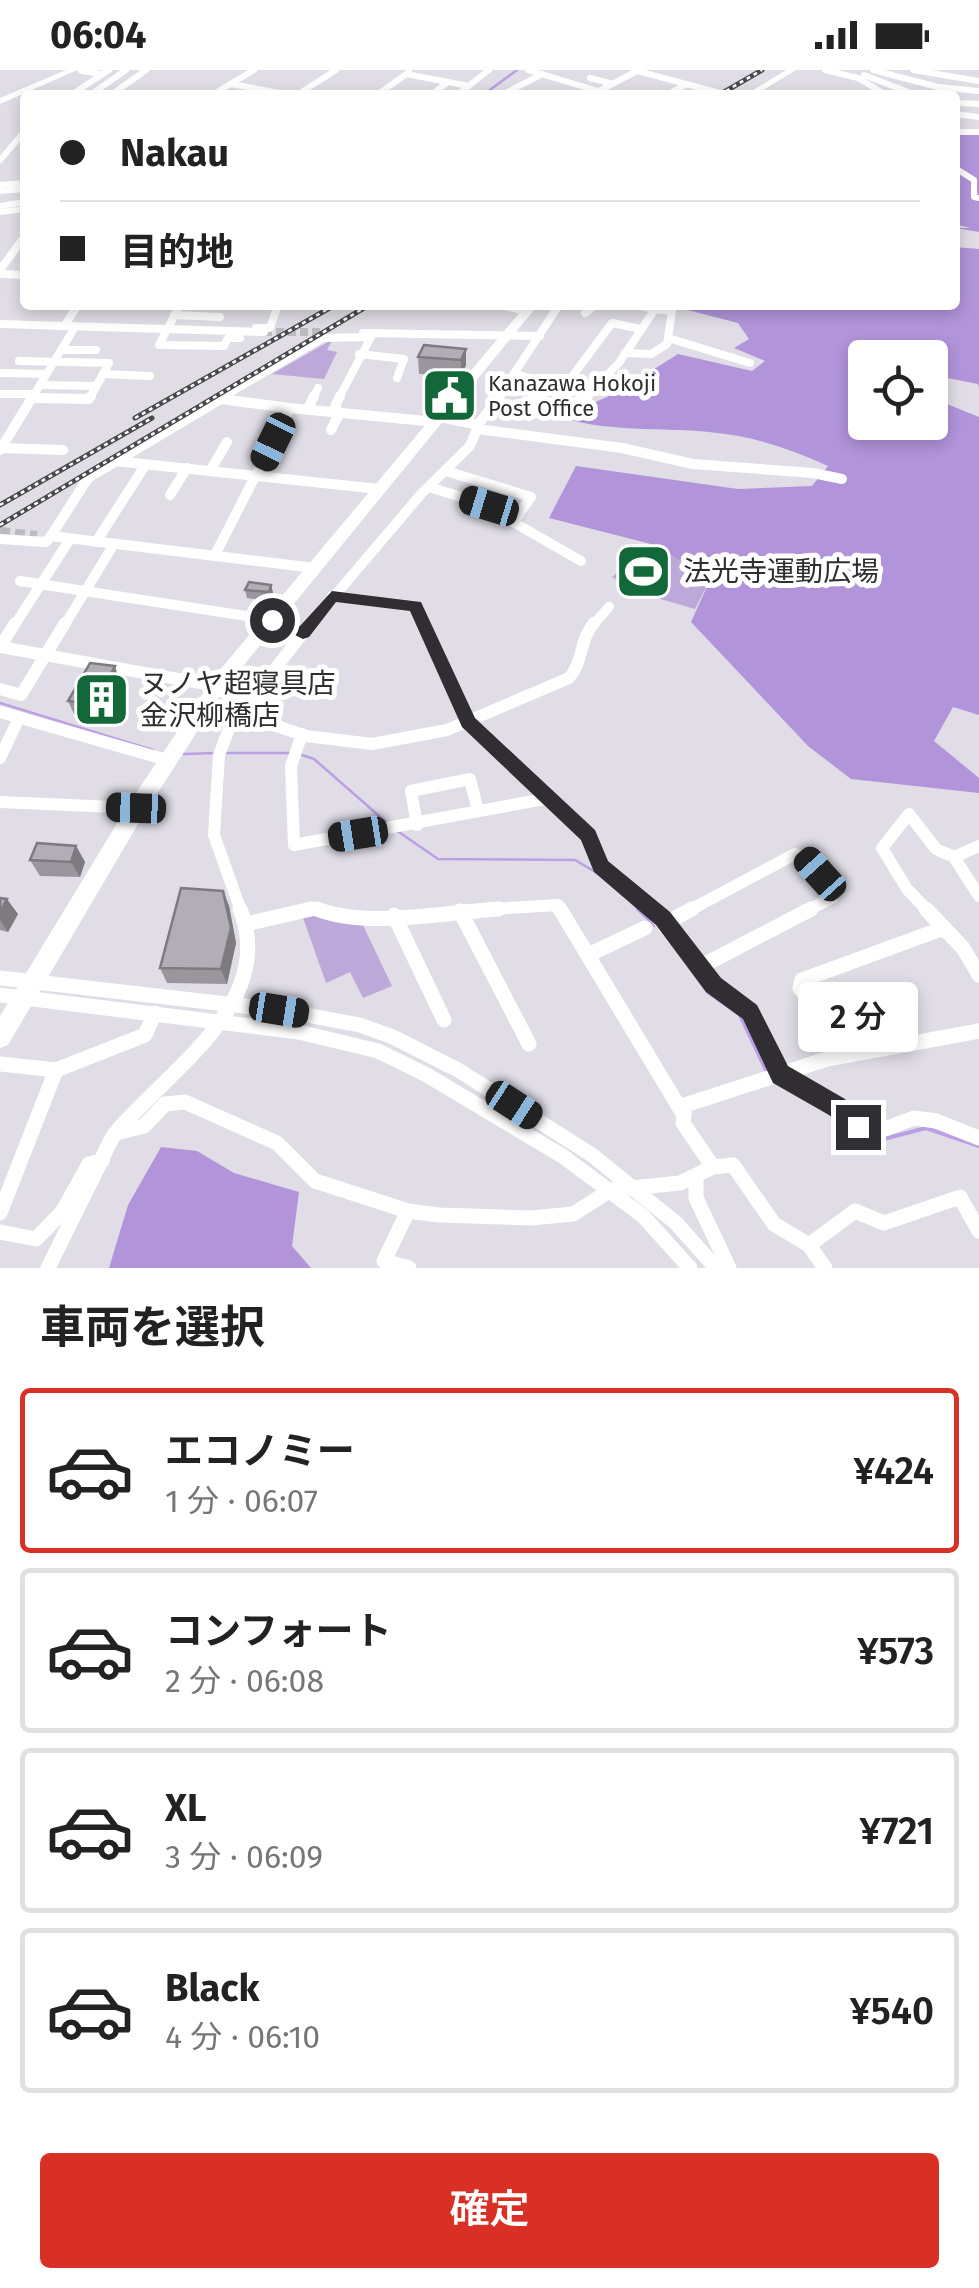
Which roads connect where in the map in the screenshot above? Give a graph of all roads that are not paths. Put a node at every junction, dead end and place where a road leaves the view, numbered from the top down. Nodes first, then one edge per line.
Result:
1 (64, 70) edge
2 (73, 70) edge
3 (126, 70) edge
4 (146, 70) edge
5 (254, 70) edge
6 (336, 70) edge
7 (489, 70) edge
8 (528, 70) edge
9 (552, 70) edge
10 (636, 70) edge
11 (669, 70) edge
12 (792, 70) edge
13 (824, 70) edge
14 (913, 70) edge
15 (962, 70) edge
16 (81, 71) edge
17 (106, 72) edge
18 (409, 72) edge
19 (866, 73) edge
20 (542, 74) junction
21 (661, 74) edge
22 (590, 78) dead end
23 (957, 78) junction
24 (672, 80) junction
25 (979, 80) edge
26 (448, 82) junction
27 (230, 84) junction
28 (613, 84) junction
29 (687, 84) junction
30 (469, 86) junction
31 (23, 90) edge
32 (79, 90) edge
33 (97, 90) edge
34 (118, 90) edge
35 (220, 90) edge
36 (263, 90) edge
37 (305, 90) edge
38 (384, 90) edge
39 (438, 90) edge
40 (464, 90) edge
41 (512, 90) edge
42 (587, 90) edge
43 (601, 90) edge
44 (655, 90) dead end
45 (676, 90) edge
46 (709, 90) edge
47 (758, 90) edge
48 (905, 90) edge
49 (938, 90) edge
50 (948, 90) edge
51 (0, 99) edge
52 (20, 137) edge
53 (0, 160) edge
54 (960, 171) edge
55 (979, 198) edge
56 (5, 256) edge
57 (0, 272) edge
58 (76, 310) edge
59 (178, 310) edge
60 (183, 310) edge
61 (276, 310) edge
62 (528, 310) edge
63 (556, 310) edge
64 (589, 310) edge
65 (654, 310) edge
66 (661, 310) edge
67 (585, 313) dead end
68 (220, 317) dead end
69 (0, 324) edge
70 (70, 326) junction
71 (642, 329) junction
72 (267, 330) junction
73 (170, 331) junction
74 (324, 332) tunnel mouth
75 (425, 334) junction
76 (508, 335) junction
77 (540, 336) junction
78 (368, 337) junction
79 (668, 338) junction
80 (61, 350) junction
81 (96, 350) dead end
82 (625, 353) junction
83 (360, 354) junction
84 (19, 360) dead end
85 (54, 363) junction
86 (750, 363) dead end
87 (2, 372) edge
88 (46, 374) junction
89 (103, 374) junction
90 (517, 374) junction
91 (150, 376) dead end
92 (396, 378) dead end
93 (96, 386) junction
94 (318, 388) dead end
95 (35, 392) junction
96 (0, 394) edge
97 (536, 398) junction
98 (220, 399) junction
99 (290, 408) junction
100 (308, 409) junction
101 (337, 412) junction
102 (438, 420) junction
103 (478, 427) junction
104 (331, 430) dead end
105 (227, 442) dead end
106 (1, 449) edge
107 (63, 450) dead end
108 (115, 461) junction
109 (146, 464) junction
110 (187, 468) junction
111 (210, 471) junction
112 (446, 471) junction
113 (256, 476) junction
114 (842, 479) dead end
115 (429, 487) junction
116 (379, 489) junction
117 (170, 495) dead end
118 (519, 515) junction
119 (38, 536) tunnel mouth
120 (51, 536) junction
121 (0, 539) edge
122 (70, 539) junction
123 (96, 542) junction
124 (114, 544) junction
125 (214, 554) junction
126 (581, 561) dead end
127 (315, 568) junction
128 (20, 581) dead end
129 (41, 584) junction
130 (86, 591) junction
131 (332, 596) junction
132 (609, 607) dead end
133 (272, 620) junction
134 (303, 633) junction
135 (0, 647) edge
136 (46, 655) junction
137 (217, 686) junction
138 (0, 689) edge
139 (0, 712) edge
140 (19, 718) junction
141 (468, 722) junction
142 (230, 726) junction
143 (302, 734) junction
144 (0, 758) edge
145 (166, 760) junction
146 (550, 798) junction
147 (0, 802) edge
148 (136, 808) junction
149 (478, 811) junction
150 (418, 825) junction
151 (979, 846) edge
152 (954, 856) junction
153 (979, 896) edge
154 (460, 911) junction
155 (394, 916) junction
156 (666, 923) junction
157 (246, 924) junction
158 (645, 928) dead end
159 (944, 928) junction
160 (588, 955) junction
161 (700, 967) junction
162 (979, 976) edge
163 (0, 978) edge
164 (28, 989) junction
165 (0, 995) edge
166 (231, 1004) junction
167 (155, 1013) junction
168 (444, 1020) dead end
169 (224, 1021) junction
170 (360, 1025) junction
171 (979, 1031) edge
172 (0, 1037) edge
173 (353, 1043) junction
174 (529, 1044) dead end
175 (849, 1055) junction
176 (438, 1058) junction
177 (0, 1064) edge
178 (56, 1070) junction
179 (427, 1075) junction
180 (776, 1077) junction
181 (514, 1105) junction
182 (682, 1112) junction
183 (504, 1121) junction
184 (115, 1134) junction
185 (979, 1138) edge
186 (102, 1161) junction
187 (713, 1167) junction
188 (696, 1177) junction
189 (635, 1187) junction
190 (611, 1190) junction
191 (408, 1211) junction
192 (0, 1213) edge
193 (979, 1231) edge
194 (0, 1232) edge
195 (809, 1245) junction
196 (48, 1268) edge
197 (409, 1268) edge
198 (690, 1268) edge
199 (716, 1268) edge
200 (729, 1268) edge
201 (826, 1268) edge

1 - 51 highway
2 - 31 highway
3 - 33 street
4 - 34 street
5 - 27 street
6 - 37 street
7 - 30 street
8 - 20 street
9 - 20 street
10 - 21 street
10 - 28 street
11 - 21 street
12 - 47 highway
13 - 19 street
14 - 23 street
15 - 23 street
16 - 17 street
17 - 32 street
18 - 26 street
18 - 38 street
19 - 48 street
19 - 49 street
20 - 41 street
20 - 42 street
21 - 24 street
22 - 28 street
23 - 25 street
23 - 50 street
24 - 29 street
24 - 44 street
26 - 30 street
26 - 39 street
27 - 35 street
27 - 36 street
28 - 43 street
29 - 45 street
29 - 46 street
30 - 40 street
52 - 53 street
54 - 55 street
56 - 57 street
58 - 70 street
59 - 73 street
60 - 68 street
61 - 72 street
62 - 76 highway
63 - 77 street
64 - 67 street
65 - 71 street
66 - 79 street
69 - 70 street
70 - 73 street
70 - 80 street
71 - 82 street
71 - 97 street
72 - 73 street
72 - 73 street
74 - 75 street
75 - 76 street
75 - 78 street
76 - 77 street
76 - 102 highway
77 - 90 street
78 - 83 street
78 - 98 street
79 - 82 street
79 - 86 street
80 - 81 street
80 - 85 street
82 - 97 street
83 - 92 street
83 - 101 street
84 - 85 street
85 - 88 street
85 - 89 street
87 - 88 street
88 - 95 street
89 - 91 street
89 - 93 street
90 - 97 street
90 - 103 street
93 - 95 street
93 - 95 street
94 - 100 street
95 - 96 street
95 - 106 street
98 - 99 street
98 - 108 street
99 - 100 street
99 - 113 street
100 - 101 street
101 - 102 street
101 - 104 street
102 - 103 street
102 - 116 highway
103 - 112 street
103 - 114 street
105 - 111 street
106 - 107 street
108 - 109 street
108 - 120 street
109 - 110 street
109 - 123 street
110 - 111 street
110 - 117 street
111 - 113 street
112 - 115 street
112 - 118 street
113 - 116 street
113 - 125 street
115 - 118 street
115 - 131 street
116 - 127 highway
118 - 126 street
119 - 120 street
120 - 121 street
120 - 122 street
122 - 123 street
122 - 129 street
123 - 124 street
124 - 125 street
124 - 130 street
125 - 127 street
127 - 133 highway
128 - 129 street
129 - 130 street
129 - 135 street
130 - 133 street
130 - 136 street
131 - 134 street
131 - 141 street
132 - 141 street
133 - 134 street
133 - 137 highway
134 - 142 street
135 - 136 street
136 - 137 street
136 - 138 street
137 - 145 highway
139 - 140 street
140 - 144 street
140 - 145 street
141 - 143 street
141 - 146 street
142 - 143 street
142 - 157 street
143 - 150 street
145 - 148 highway
146 - 149 street
146 - 156 street
147 - 148 street
148 - 164 highway
149 - 150 street
149 - 150 street
151 - 152 street
152 - 153 street
152 - 159 street
154 - 155 street
154 - 160 street
154 - 174 street
155 - 157 street
155 - 168 street
156 - 161 street
156 - 161 street
157 - 166 street
158 - 160 street
159 - 162 street
159 - 175 street
160 - 182 street
161 - 180 street
163 - 164 street
164 - 165 street
164 - 166 street
164 - 167 street
164 - 172 highway
166 - 169 street
166 - 170 street
167 - 169 street
167 - 178 street
169 - 173 street
169 - 184 street
170 - 173 street
170 - 176 street
171 - 175 street
173 - 179 street
175 - 180 street
176 - 179 street
176 - 181 street
177 - 178 street
178 - 192 street
179 - 183 street
180 - 182 street
180 - 185 street
181 - 183 street
181 - 189 street
182 - 187 street
183 - 190 street
184 - 186 street
184 - 191 street
186 - 194 street
186 - 196 street
187 - 188 street
187 - 195 street
188 - 189 street
188 - 200 street
189 - 190 street
189 - 199 street
190 - 191 street
190 - 198 street
191 - 197 street
193 - 195 street
195 - 201 street

